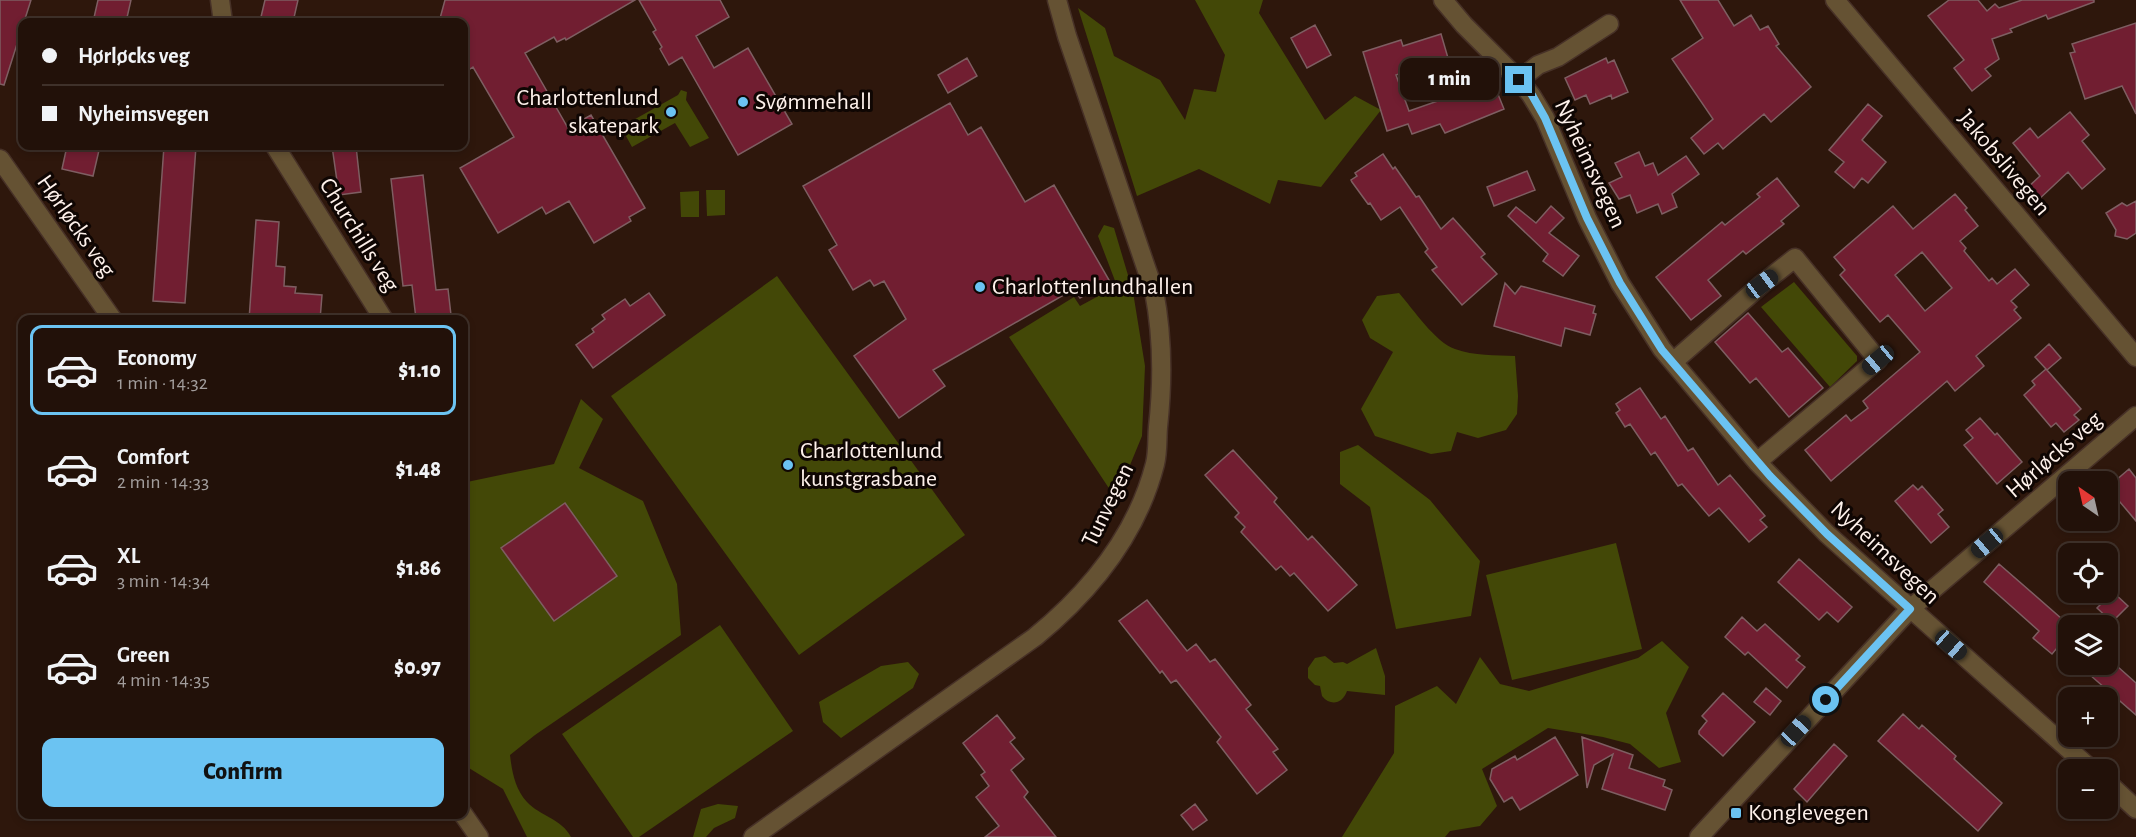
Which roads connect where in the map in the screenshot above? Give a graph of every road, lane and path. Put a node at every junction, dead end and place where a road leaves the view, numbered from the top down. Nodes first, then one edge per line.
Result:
1 (220, 0) edge
2 (1058, 0) edge
3 (1443, 0) edge
4 (1835, 0) edge
5 (223, 18) edge
6 (1610, 24) dead end
7 (1519, 80) junction
8 (278, 150) edge
9 (0, 159) edge
10 (109, 315) edge
11 (381, 315) edge
12 (2136, 357) edge
13 (1673, 362) junction
14 (2136, 416) edge
15 (1757, 462) junction
16 (1910, 609) junction
17 (2080, 759) edge
18 (2118, 792) edge
19 (2136, 809) edge
20 (466, 819) edge
21 (479, 837) edge
22 (753, 837) edge
23 (1699, 837) edge

1 - 5 street
2 - 22 street, Tunvegen
3 - 7 street, Nyheimsvegen
4 - 12 street, Jakobslivegen
6 - 7 street
7 - 13 street, Nyheimsvegen
8 - 11 street, Churchills veg
9 - 10 street, Hørløcks veg
13 - 15 street, Nyheimsvegen
13 - 15 street
14 - 16 street, Hørløcks veg
15 - 16 street, Nyheimsvegen
16 - 17 street, Nyheimsvegen
16 - 23 street, Hørløcks veg
18 - 19 street
20 - 21 street

